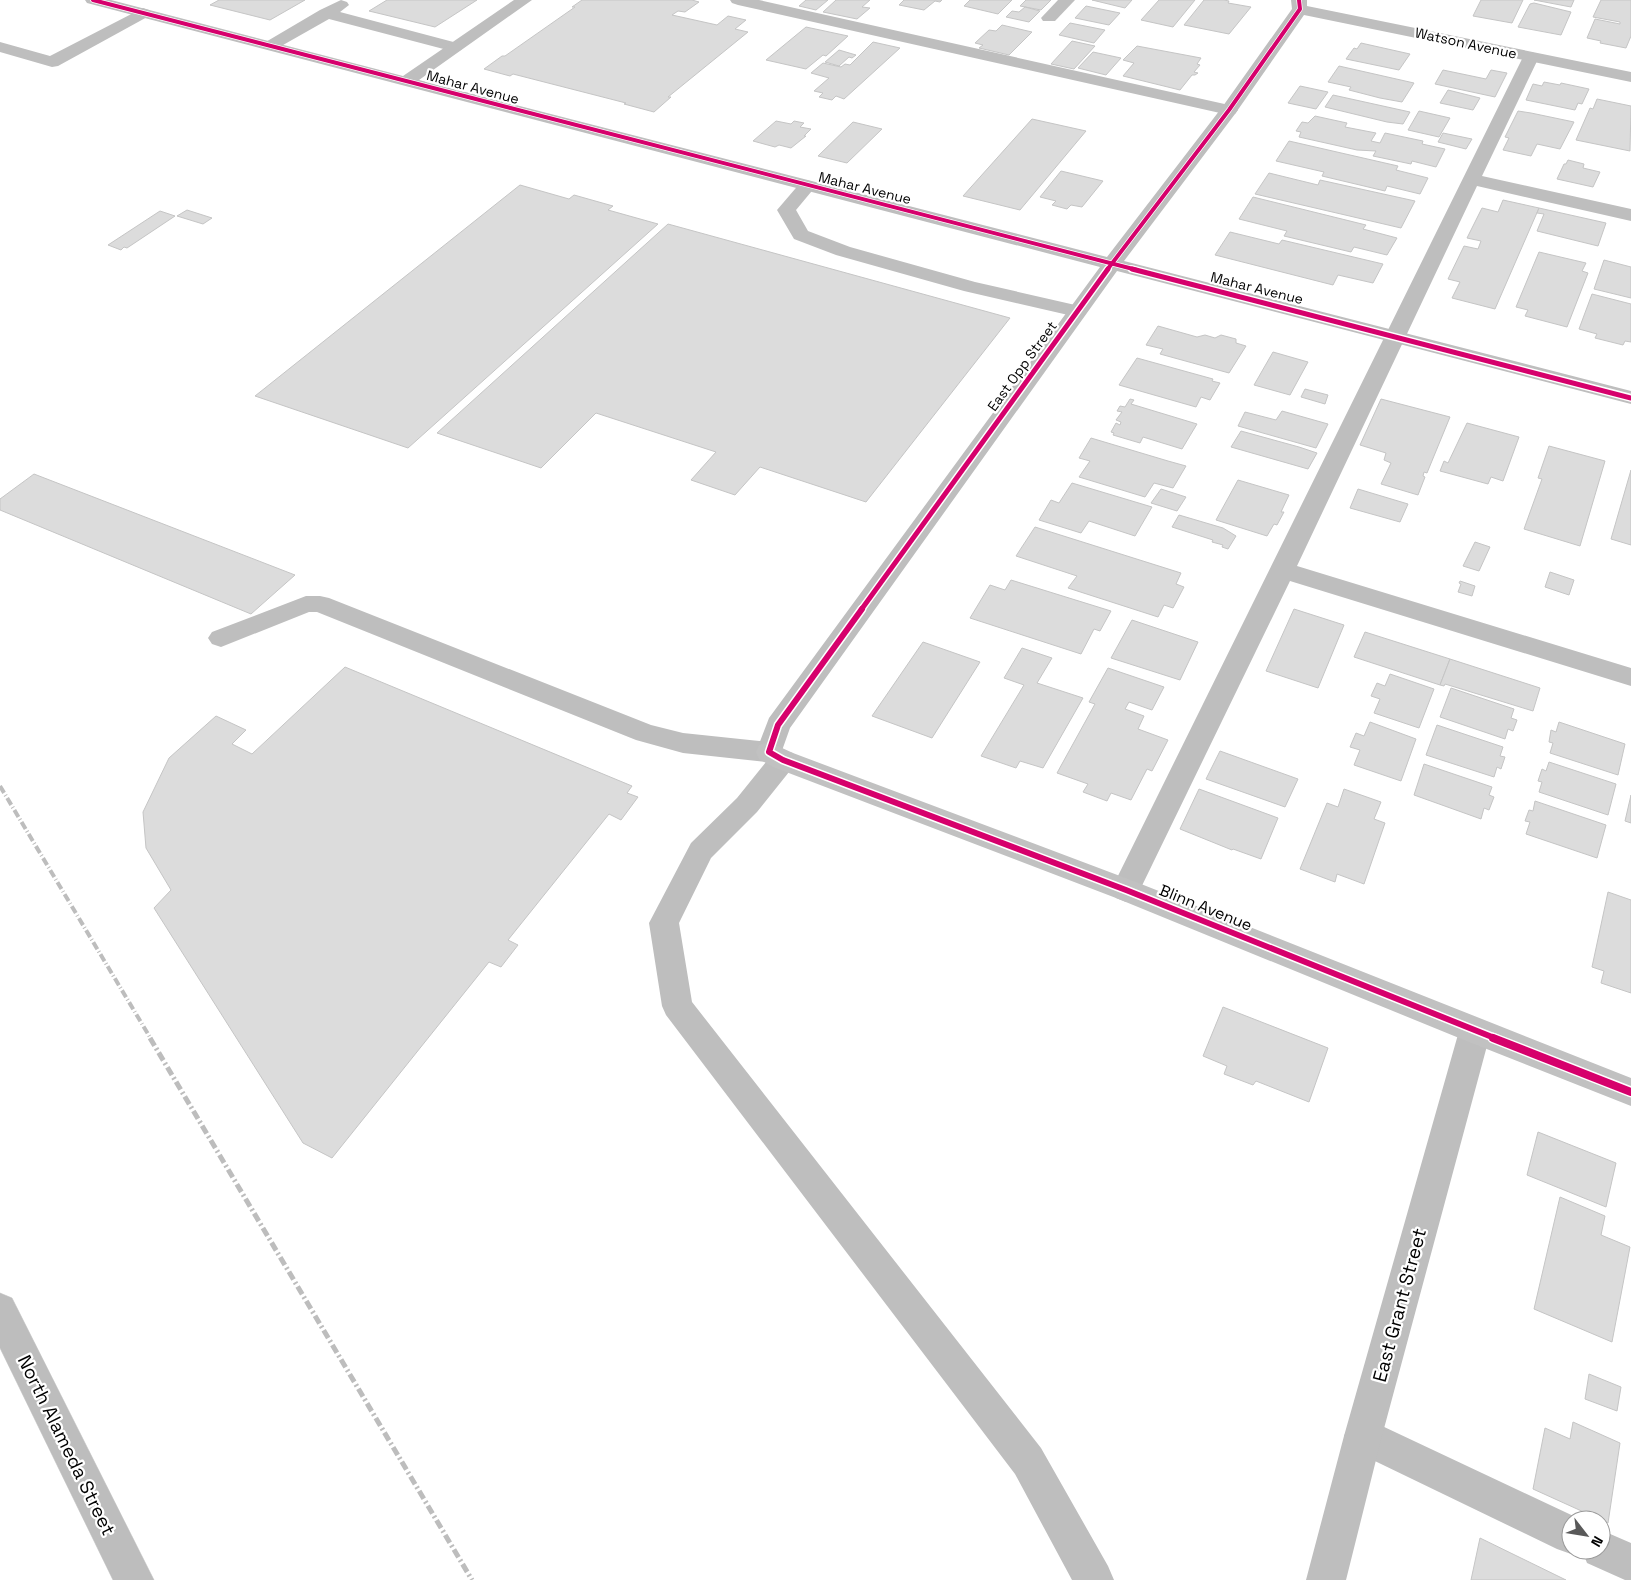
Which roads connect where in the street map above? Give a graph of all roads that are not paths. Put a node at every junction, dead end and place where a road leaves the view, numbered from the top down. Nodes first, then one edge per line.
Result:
1 (93, 0) edge
2 (349, 0) edge
3 (524, 0) edge
4 (738, 0) edge
5 (1067, 0) edge
6 (1300, 4) edge
7 (143, 13) junction
8 (326, 13) junction
9 (1049, 18) dead end
10 (270, 46) junction
11 (0, 47) edge
12 (455, 47) junction
13 (1531, 57) junction
14 (1631, 77) edge
15 (405, 82) junction
16 (1229, 110) junction
17 (1471, 179) junction
18 (807, 186) junction
19 (1631, 215) edge
20 (1112, 264) junction
21 (1078, 311) junction
22 (1394, 336) junction
23 (1631, 398) edge
24 (1283, 570) junction
25 (222, 638) dead end
26 (1631, 677) edge
27 (776, 756) junction
28 (1126, 890) junction
29 (1474, 1031) junction
30 (1631, 1092) edge
31 (0, 1310) edge
32 (1363, 1436) junction
33 (1561, 1530) edge
34 (1611, 1554) edge
35 (1631, 1563) edge
36 (134, 1580) edge
37 (1094, 1580) edge
38 (1326, 1580) edge

1 - 7 street, Mahar Avenue
2 - 8 street
3 - 12 street
4 - 16 street
5 - 9 street
6 - 13 street, Watson Avenue
6 - 16 street, East Opp Street
7 - 10 street, Mahar Avenue
7 - 11 street
8 - 10 street
8 - 12 street
10 - 15 street, Mahar Avenue
12 - 15 street
13 - 14 street, Watson Avenue
13 - 17 street
15 - 18 street, Mahar Avenue
16 - 20 street, East Opp Street
17 - 19 street
17 - 22 street
18 - 20 street, Mahar Avenue
18 - 21 street
20 - 21 street, East Opp Street
20 - 22 street, Mahar Avenue
21 - 27 street, East Opp Street
22 - 23 street, Mahar Avenue
22 - 24 street
24 - 26 street
24 - 28 street
25 - 27 street
27 - 28 street, Blinn Avenue
27 - 37 street
28 - 29 street, Blinn Avenue
29 - 30 street, Blinn Avenue
29 - 32 street, East Grant Street
31 - 36 main road, North Alameda Street
32 - 33 street
32 - 38 street, East Grant Street
34 - 35 street

